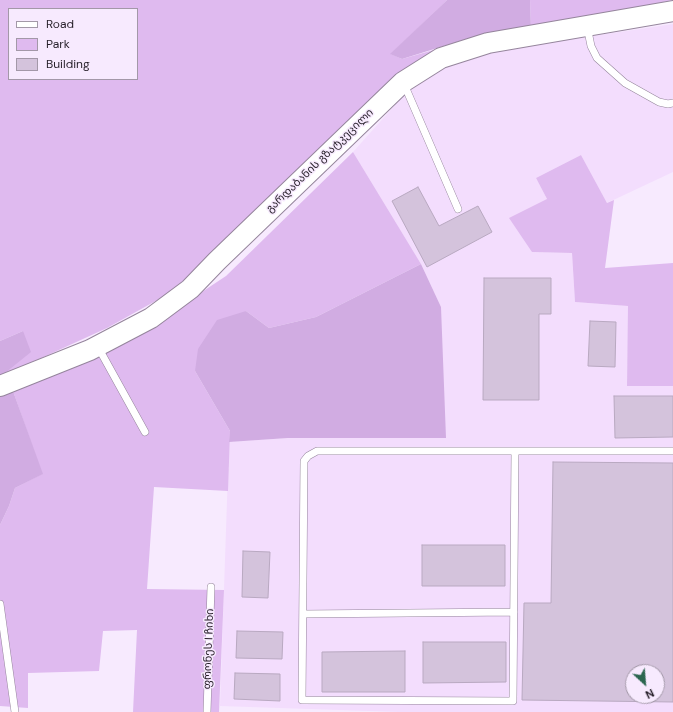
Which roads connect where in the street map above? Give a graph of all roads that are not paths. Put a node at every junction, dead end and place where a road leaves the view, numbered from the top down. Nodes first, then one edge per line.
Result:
1 (673, 11) edge
2 (587, 26) junction
3 (403, 82) junction
4 (673, 103) edge
5 (458, 209) dead end
6 (97, 346) junction
7 (0, 386) edge
8 (145, 432) dead end
9 (515, 451) junction
10 (673, 451) edge
11 (211, 587) dead end
12 (0, 604) edge
13 (514, 612) junction
14 (303, 614) junction
15 (14, 712) edge
16 (207, 712) edge

1 - 2 main road, გარდაბანის გზატკეცილი
2 - 3 main road, გარდაბანის გზატკეცილი
2 - 4 lane
3 - 5 lane
3 - 6 main road, გარდაბანის გზატკეცილი
6 - 7 main road, გარდაბანის გზატკეცილი
6 - 8 lane
9 - 10 lane
9 - 13 lane
9 - 14 lane
11 - 16 lane, ფრონეს I ჩიხი
12 - 15 lane
13 - 14 lane
13 - 14 lane

